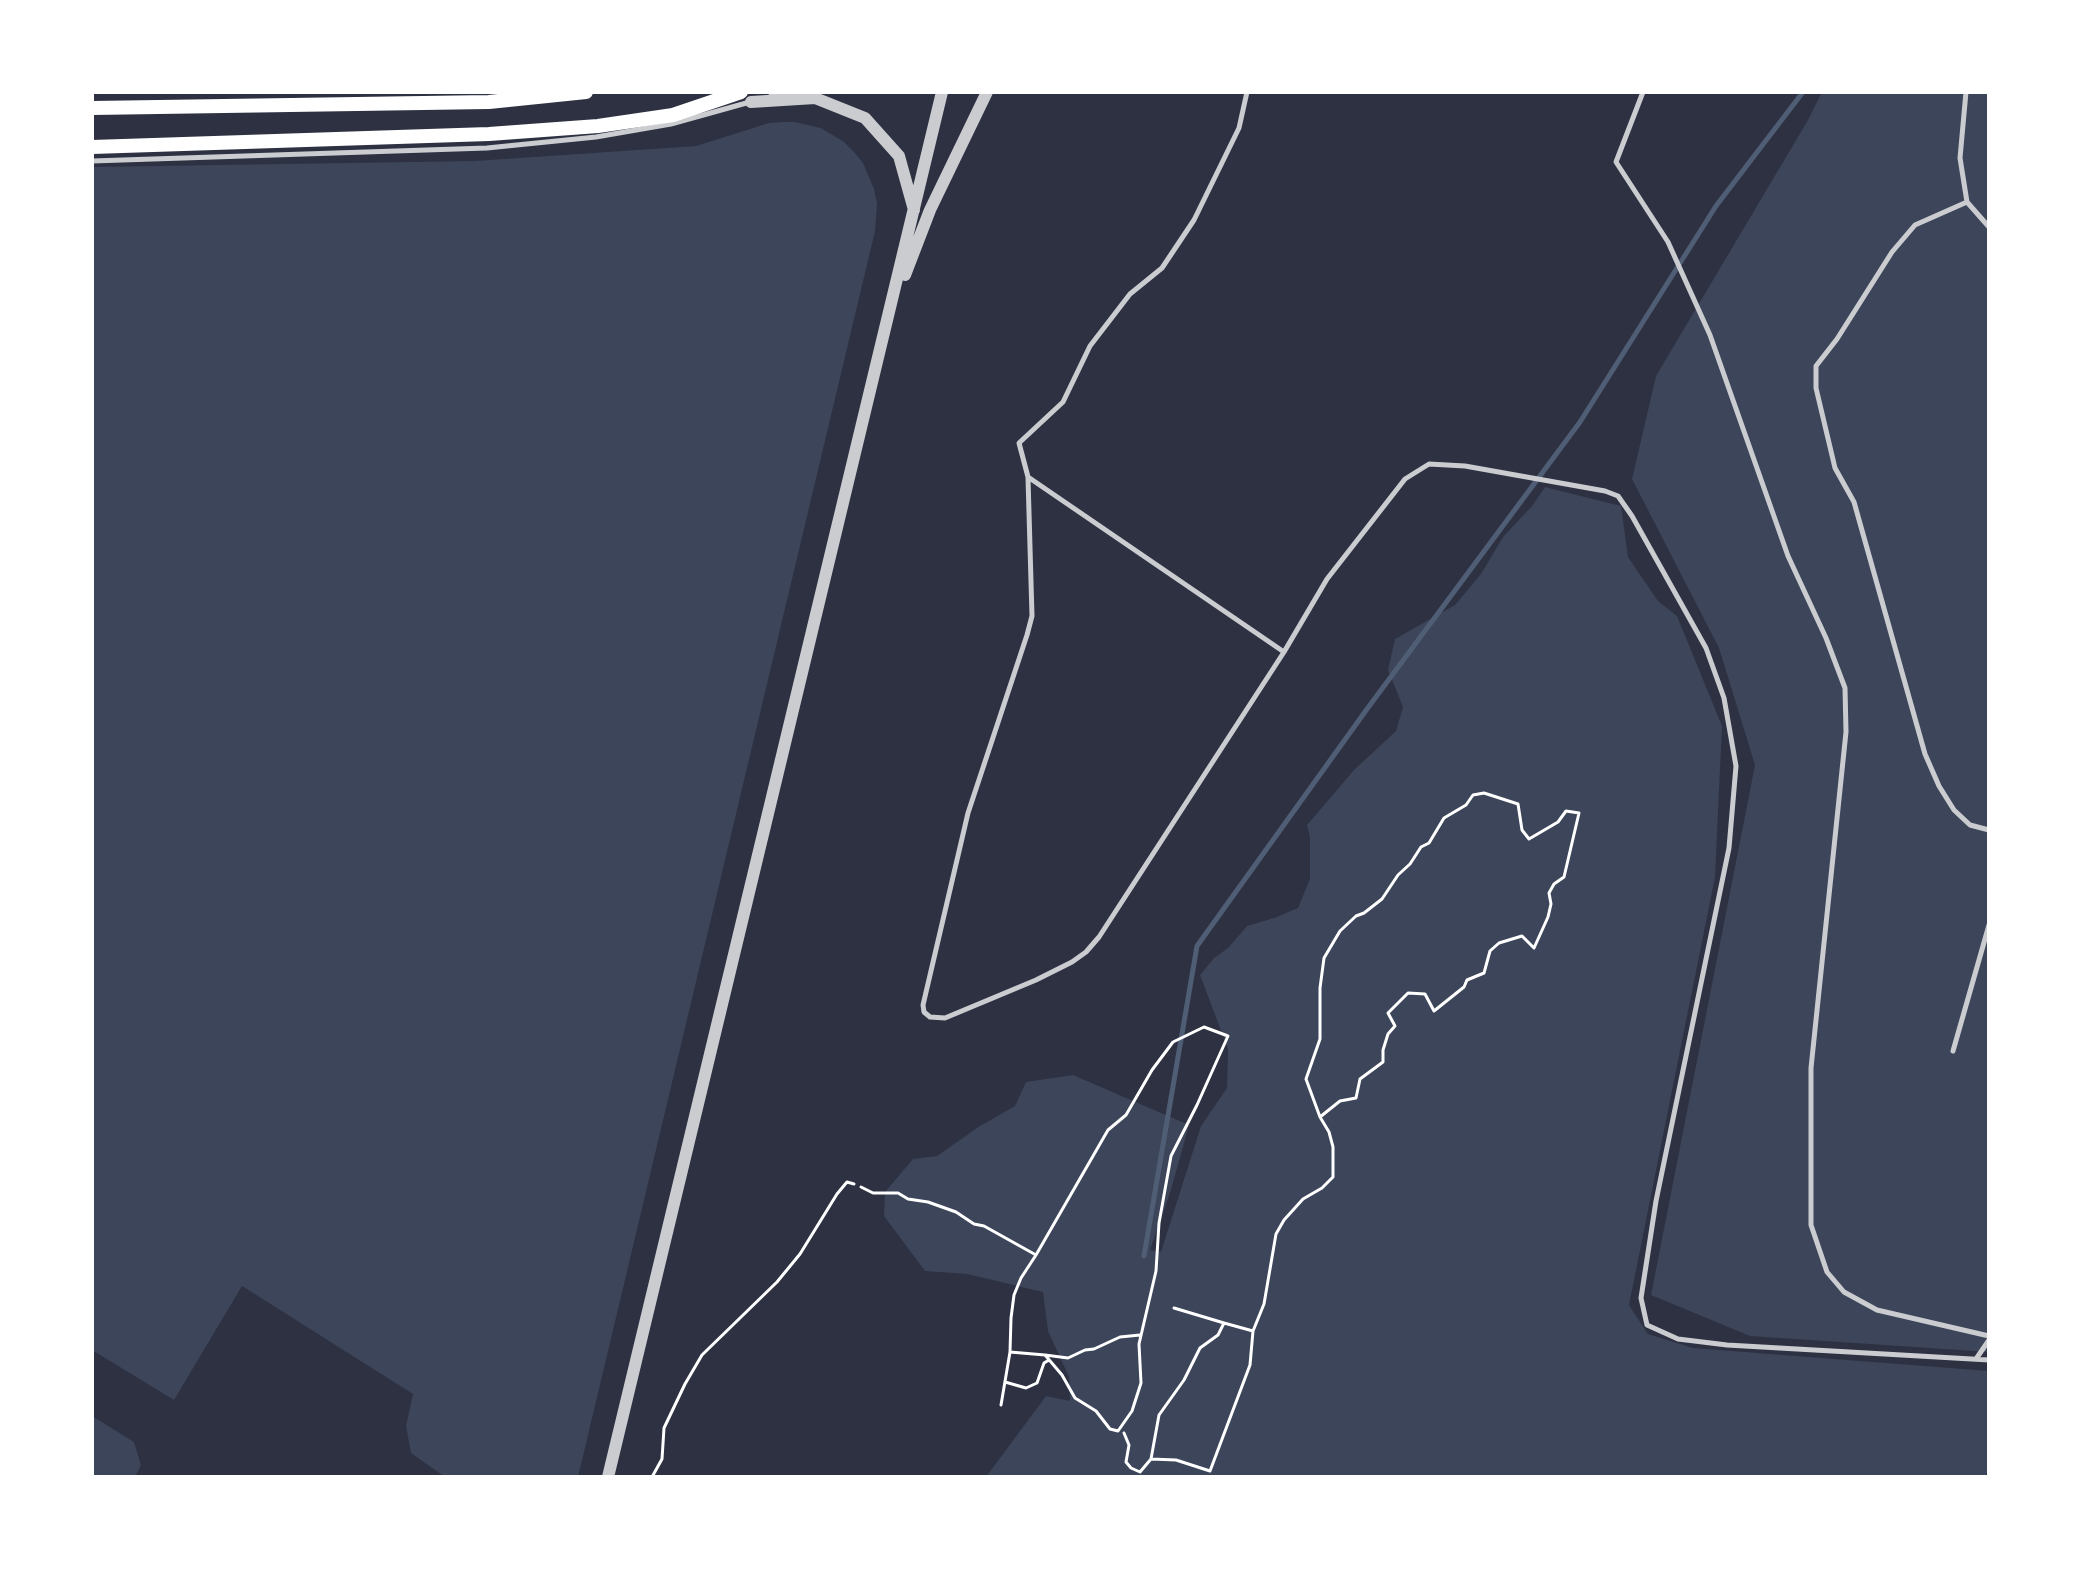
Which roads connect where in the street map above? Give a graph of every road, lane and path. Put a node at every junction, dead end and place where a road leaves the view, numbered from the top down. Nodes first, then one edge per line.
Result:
1 (586, 92) edge
2 (785, 92) edge
3 (942, 92) edge
4 (987, 92) edge
5 (1247, 92) edge
6 (1643, 92) edge
7 (1966, 92) edge
8 (746, 97) edge
9 (92, 108) edge
10 (92, 147) edge
11 (92, 161) edge
12 (1967, 202) junction
13 (914, 211) junction
14 (1989, 227) edge
15 (889, 315) junction
16 (1028, 477) junction
17 (1284, 652) junction
18 (1989, 830) edge
19 (1989, 925) edge
20 (1953, 1051) dead end
21 (1320, 1117) junction
22 (854, 1184) dead end
23 (861, 1187) dead end
24 (1036, 1255) junction
25 (750, 1308) junction
26 (1174, 1308) dead end
27 (753, 1314) dead end
28 (1224, 1323) junction
29 (1253, 1331) junction
30 (1142, 1335) junction
31 (1989, 1338) edge
32 (1010, 1352) junction
33 (1045, 1355) junction
34 (1976, 1359) junction
35 (1049, 1360) junction
36 (1989, 1360) edge
37 (1005, 1382) junction
38 (1001, 1405) dead end
39 (1124, 1433) dead end
40 (1151, 1459) junction
41 (1131, 1468) junction
42 (608, 1477) edge
43 (652, 1477) edge
44 (1138, 1477) edge

1 - 9 main road
2 - 8 lane
3 - 13 street
4 - 15 street
5 - 16 lane
6 - 31 lane
7 - 12 lane
8 - 10 main road
8 - 11 lane
8 - 13 street
12 - 14 lane
12 - 18 lane
13 - 15 street
15 - 42 street
16 - 17 lane
16 - 17 lane
17 - 34 lane
19 - 20 lane
21 - 21 path
21 - 29 path
22 - 25 path
23 - 24 path
24 - 30 path
24 - 32 path
25 - 27 path
25 - 43 path
26 - 28 path
28 - 29 path
28 - 40 path
29 - 40 path
30 - 33 path
30 - 35 path
31 - 34 lane
32 - 33 path
32 - 37 path
33 - 35 path
34 - 36 lane
35 - 37 path
37 - 38 path
39 - 41 path
40 - 41 path
41 - 44 path

